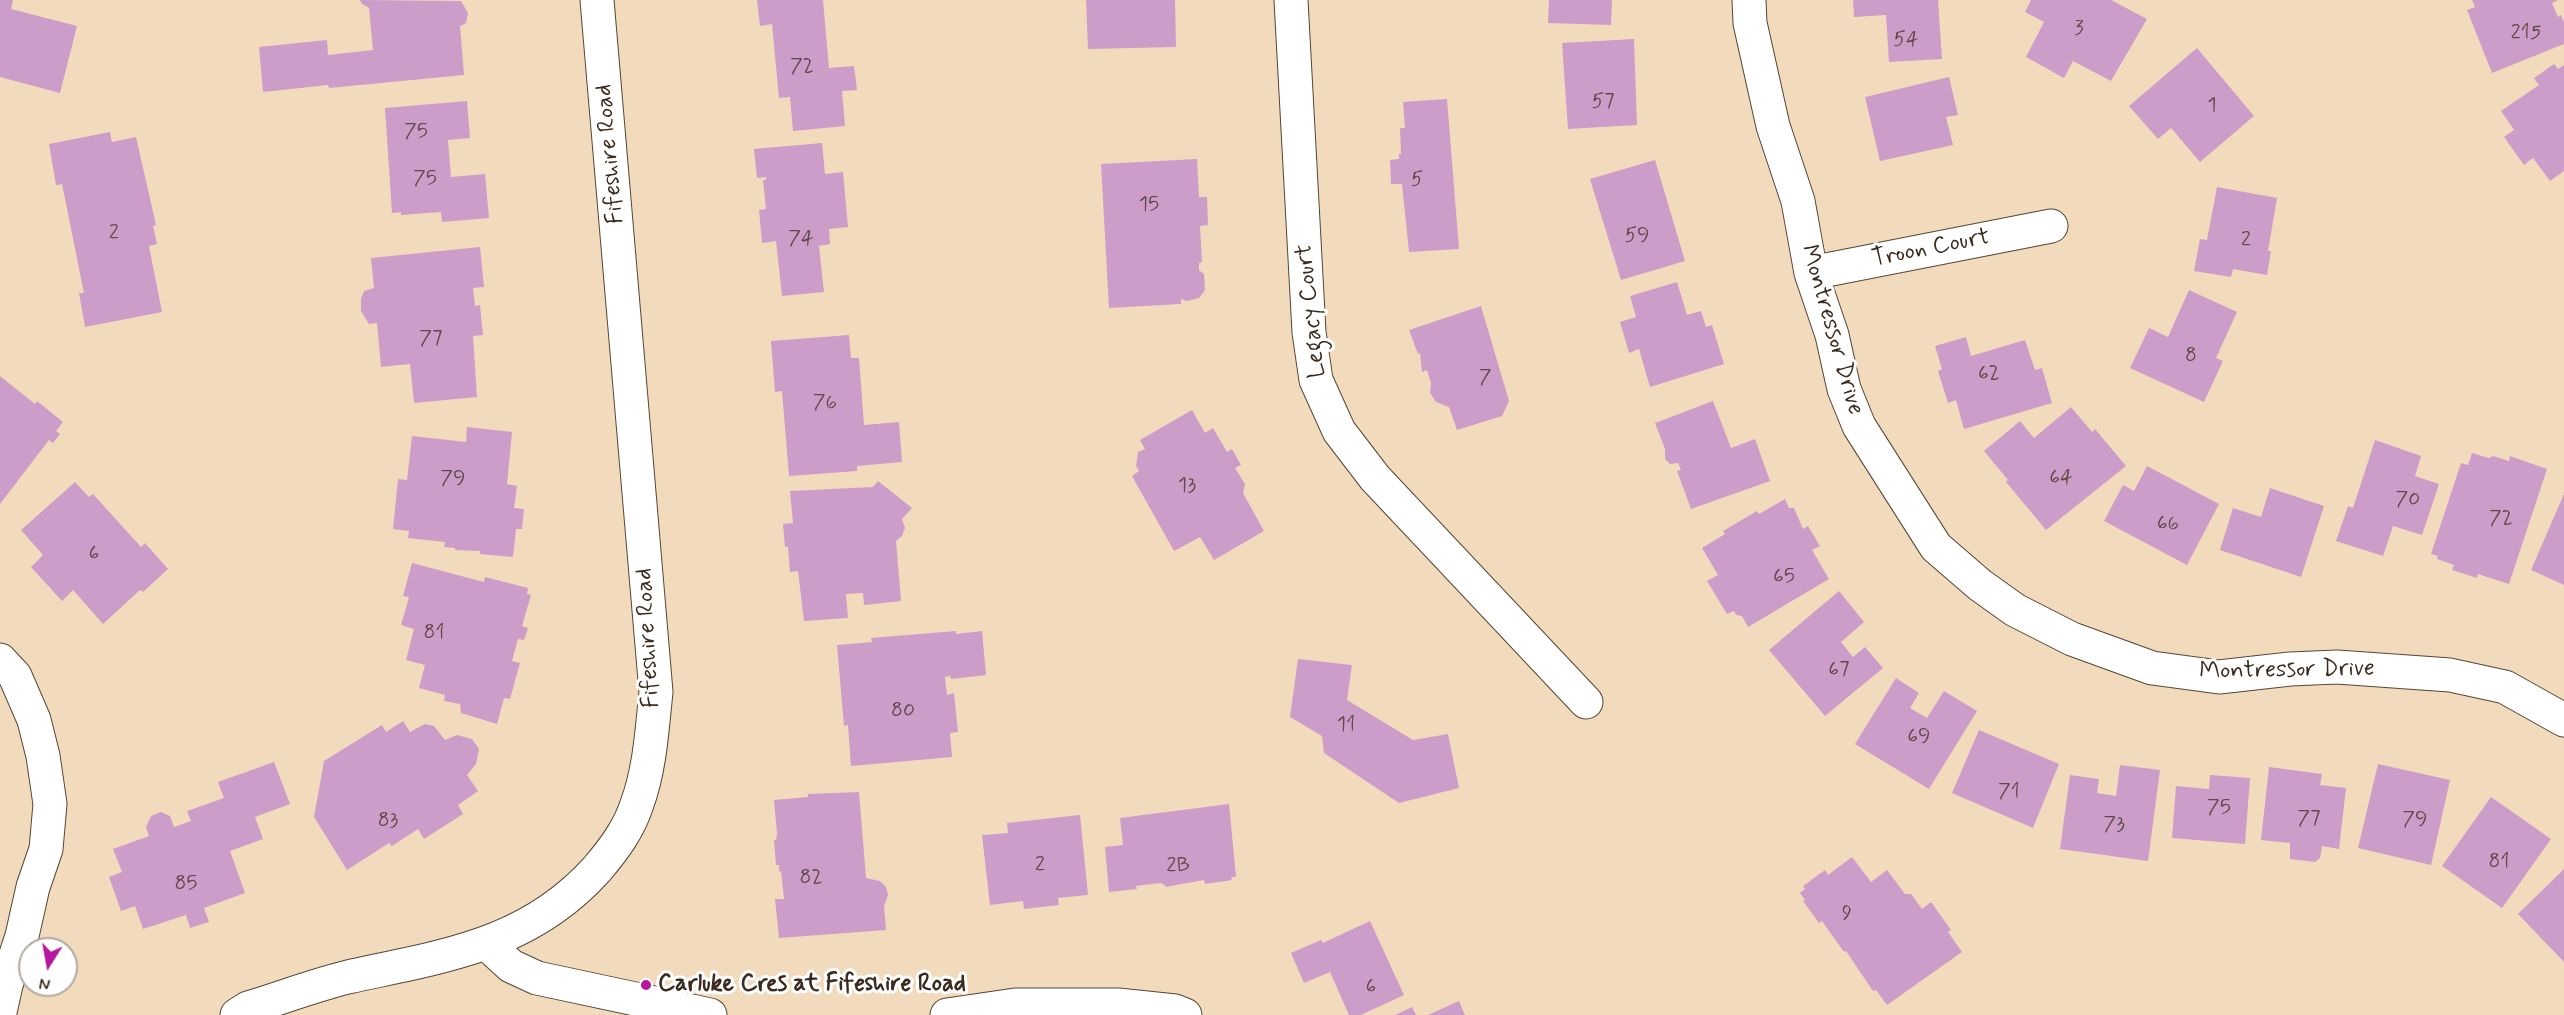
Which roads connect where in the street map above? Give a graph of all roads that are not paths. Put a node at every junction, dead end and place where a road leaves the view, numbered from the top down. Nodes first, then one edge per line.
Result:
1 (597, 0) edge
2 (1291, 0) edge
3 (1749, 0) edge
4 (2051, 226) dead end
5 (1811, 273) junction
6 (0, 660) edge
7 (1586, 702) dead end
8 (2564, 720) edge
9 (487, 944) junction
10 (0, 1012) edge
11 (237, 1015) edge
12 (710, 1015) edge
13 (947, 1015) edge
14 (1185, 1015) edge

1 - 9 street, Fifeshire Road
2 - 7 street, Legacy Court
3 - 5 street, Montressor Drive
4 - 5 street, Troon Court
5 - 8 street, Montressor Drive
6 - 10 street
9 - 11 street, Fifeshire Road
9 - 12 street
13 - 14 street

